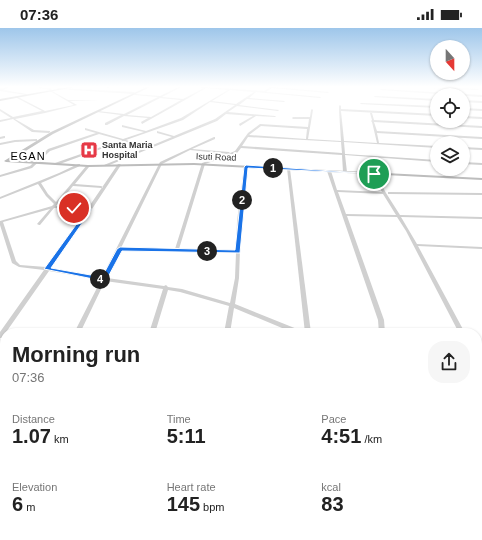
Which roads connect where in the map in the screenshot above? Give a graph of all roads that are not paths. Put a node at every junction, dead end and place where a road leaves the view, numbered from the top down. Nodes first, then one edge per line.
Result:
1 (0, 110) edge
2 (41, 110) edge
3 (54, 110) edge
4 (99, 110) edge
5 (102, 110) edge
6 (135, 110) edge
7 (166, 110) edge
8 (198, 110) edge
9 (230, 110) edge
10 (312, 110) dead end
11 (340, 110) joint
12 (45, 112) junction
13 (98, 112) junction
14 (226, 113) junction
15 (371, 113) junction
16 (125, 115) junction
17 (255, 116) junction
18 (430, 116) edge
19 (275, 117) dead end
20 (470, 117) edge
21 (12, 118) junction
22 (151, 118) junction
23 (293, 118) dead end
24 (310, 118) junction
25 (482, 118) edge
26 (0, 121) edge
27 (372, 121) junction
28 (142, 123) dead end
29 (106, 124) dead end
30 (240, 125) dead end
31 (424, 125) dead end
32 (123, 126) dead end
33 (482, 127) edge
34 (308, 128) junction
35 (86, 129) dead end
36 (49, 132) junction
37 (146, 132) junction
38 (158, 132) dead end
39 (376, 132) junction
40 (98, 133) junction
41 (430, 134) junction
42 (248, 136) junction
43 (4, 137) dead end
44 (174, 137) junction
45 (0, 138) edge
46 (214, 138) dead end
47 (482, 138) edge
48 (307, 139) junction
49 (36, 140) junction
50 (121, 140) junction
51 (342, 141) junction
52 (0, 144) edge
53 (378, 144) junction
54 (147, 147) junction
55 (430, 147) edge
56 (241, 148) junction
57 (470, 148) edge
58 (482, 149) edge
59 (191, 150) dead end
60 (232, 154) junction
61 (344, 155) junction
62 (6, 160) edge
63 (430, 161) edge
64 (36, 163) junction
65 (161, 163) junction
66 (470, 163) edge
67 (56, 164) junction
68 (482, 164) edge
69 (80, 165) junction
70 (106, 165) junction
71 (119, 165) junction
72 (202, 165) junction
73 (88, 166) junction
74 (246, 167) junction
75 (288, 169) junction
76 (329, 171) junction
77 (345, 172) junction
78 (374, 174) junction
79 (0, 176) edge
80 (482, 179) edge
81 (39, 183) junction
82 (73, 185) junction
83 (101, 187) dead end
84 (337, 191) junction
85 (386, 193) junction
86 (482, 194) edge
87 (0, 198) edge
88 (53, 205) junction
89 (90, 209) junction
90 (345, 215) junction
91 (398, 216) junction
92 (482, 218) edge
93 (0, 222) edge
94 (39, 224) dead end
95 (415, 244) junction
96 (480, 248) edge
97 (120, 249) junction
98 (177, 250) junction
99 (238, 252) junction
100 (482, 254) edge
101 (47, 269) junction
102 (103, 279) junction
103 (166, 287) junction
104 (231, 305) junction
105 (6, 328) edge
106 (79, 328) edge
107 (154, 328) edge
108 (228, 328) edge
109 (288, 328) edge
110 (307, 328) edge
111 (382, 328) edge
112 (459, 328) edge

1 - 21 street
2 - 12 street
3 - 12 street
4 - 36 street
5 - 13 street
6 - 16 street
7 - 22 street
8 - 37 street
9 - 14 street
10 - 24 street
11 - 15 street
11 - 51 street
12 - 21 street
13 - 16 street
13 - 62 street
14 - 17 street
14 - 44 street
15 - 18 street
15 - 27 street
16 - 22 street
16 - 29 street
17 - 19 street
17 - 30 street
20 - 25 street
21 - 26 street
21 - 36 street
22 - 28 street
23 - 24 street
24 - 34 street
27 - 33 street
27 - 39 street
31 - 41 street
32 - 37 street
34 - 42 street
34 - 48 street
35 - 40 street
36 - 49 street
37 - 50 street
38 - 44 street
39 - 41 street
39 - 53 street
40 - 50 street
40 - 64 street
41 - 47 street
42 - 48 street
42 - 56 street
43 - 45 street
44 - 54 street
46 - 65 street
48 - 51 street
49 - 52 street
49 - 62 street
50 - 54 street
50 - 67 street
51 - 53 street
51 - 61 street
53 - 55 street
54 - 70 street
56 - 60 street
56 - 61 street
57 - 58 street
59 - 60 street
60 - 72 street
61 - 63 street
61 - 77 street
62 - 64 street, Isuti Road
64 - 67 street, Isuti Road
64 - 79 street
65 - 71 street, Isuti Road
65 - 72 street, Isuti Road
65 - 97 street
66 - 68 street
67 - 69 street, Isuti Road
69 - 73 street, Isuti Road
69 - 81 street
70 - 71 street, Isuti Road
70 - 73 street, Isuti Road
71 - 89 street
72 - 74 street, Isuti Road
72 - 98 street
73 - 82 street
74 - 75 street, Isuti Road
74 - 99 street
75 - 76 street, Isuti Road
75 - 110 street
76 - 77 street, Isuti Road
76 - 84 street
77 - 78 street, Isuti Road
78 - 80 street, Isuti Road
78 - 85 street
81 - 87 street
81 - 88 street
82 - 83 street
82 - 88 street
84 - 85 street
84 - 90 street
85 - 86 street
85 - 91 street
88 - 89 street
88 - 93 street
88 - 94 street
89 - 101 street
90 - 91 street
90 - 111 street
91 - 92 street
91 - 95 street
93 - 101 street
95 - 96 street
95 - 112 street
96 - 100 street
97 - 98 street
97 - 102 street
98 - 99 street
99 - 104 street
101 - 102 street
101 - 105 street
102 - 103 street
102 - 106 street
103 - 104 street
103 - 107 street
104 - 108 street
104 - 109 street

